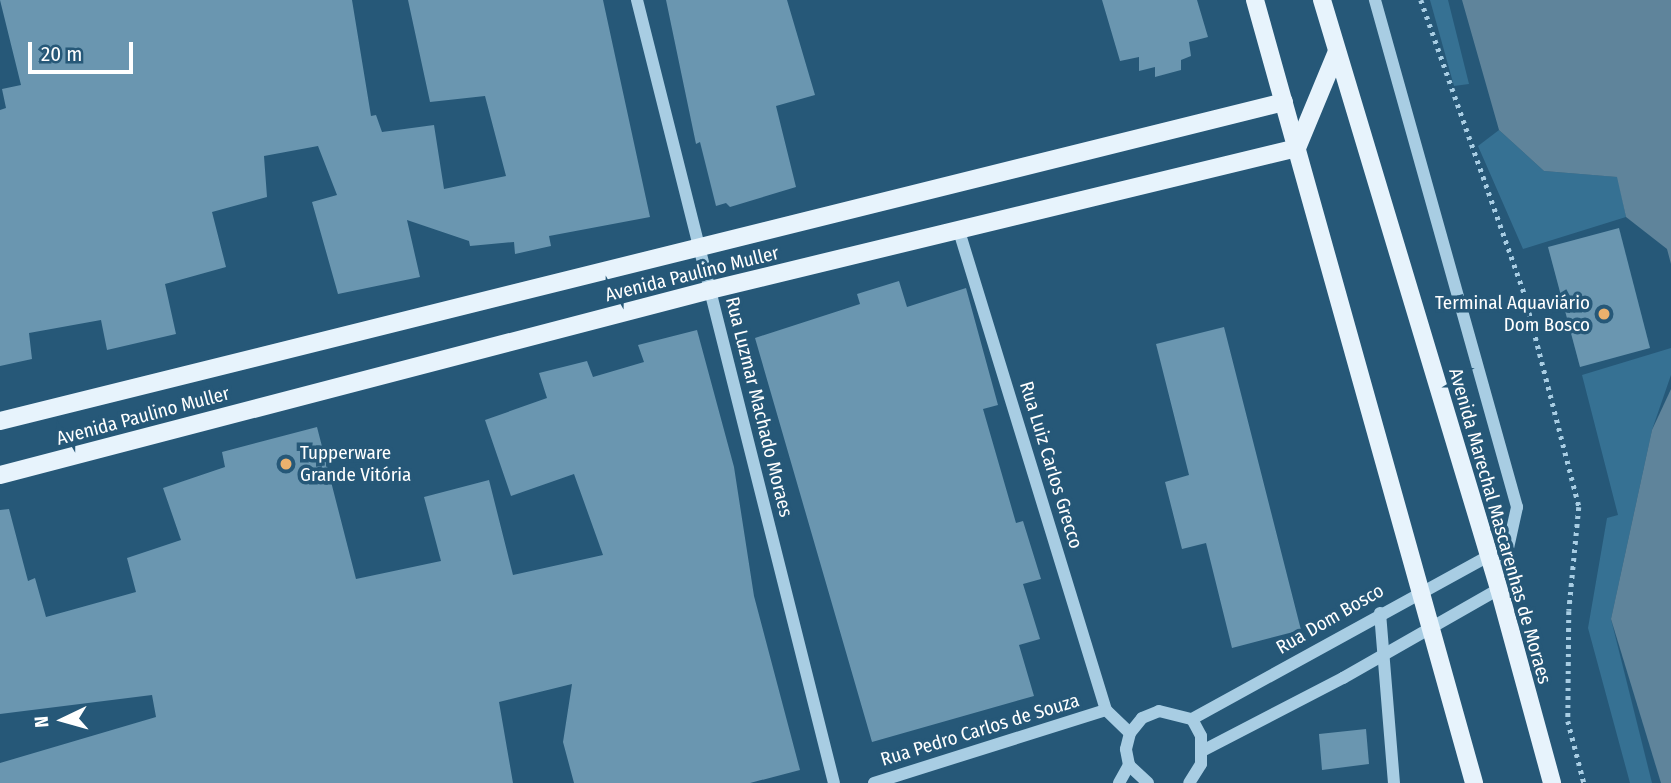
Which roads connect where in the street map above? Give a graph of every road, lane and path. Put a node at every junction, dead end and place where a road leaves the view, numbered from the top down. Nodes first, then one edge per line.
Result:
1 (637, 0) edge
2 (1255, 0) edge
3 (1322, 0) edge
4 (1375, 0) edge
5 (1421, 0) edge
6 (1336, 54) junction
7 (1284, 102) junction
8 (1297, 148) junction
9 (959, 232) junction
10 (700, 249) junction
11 (710, 290) junction
12 (0, 421) edge
13 (0, 475) edge
14 (1489, 556) junction
15 (1499, 589) junction
16 (1420, 590) junction
17 (1380, 613) junction
18 (1432, 628) junction
19 (1382, 656) junction
20 (1106, 710) junction
21 (1192, 719) junction
22 (1130, 733) junction
23 (1204, 750) junction
24 (1129, 765) junction
25 (1188, 781) edge
26 (834, 783) edge
27 (874, 783) edge
28 (1119, 783) edge
29 (1148, 783) edge
30 (1394, 783) edge
31 (1474, 783) edge
32 (1552, 783) edge
33 (1584, 783) edge

1 - 10 street, Rua Luzmar Machado Moraes
2 - 7 main road
3 - 6 main road, Avenida Marechal Mascarenhas de Moraes
4 - 15 street
5 - 33 path
6 - 8 main road
6 - 14 main road, Avenida Marechal Mascarenhas de Moraes
7 - 8 main road
7 - 10 main road, Avenida Paulino Muller
8 - 9 main road, Avenida Paulino Muller
8 - 16 main road
9 - 11 main road, Avenida Paulino Muller
9 - 20 street, Rua Luiz Carlos Grecco
10 - 11 street, Rua Luzmar Machado Moraes
10 - 12 main road, Avenida Paulino Muller
11 - 13 main road, Avenida Paulino Muller
11 - 26 street, Rua Luzmar Machado Moraes
14 - 15 main road, Avenida Marechal Mascarenhas de Moraes
14 - 16 street, Rua Dom Bosco
15 - 18 street
15 - 32 main road, Avenida Marechal Mascarenhas de Moraes
16 - 17 street, Rua Dom Bosco
16 - 18 main road
17 - 19 street
17 - 21 street, Rua Dom Bosco
18 - 19 street
18 - 31 main road
19 - 23 street
19 - 30 street
20 - 22 street, Rua Pedro Carlos de Souza
20 - 27 street, Rua Pedro Carlos de Souza
21 - 22 street
21 - 23 street
22 - 24 street
23 - 25 street
24 - 28 street
24 - 29 street

